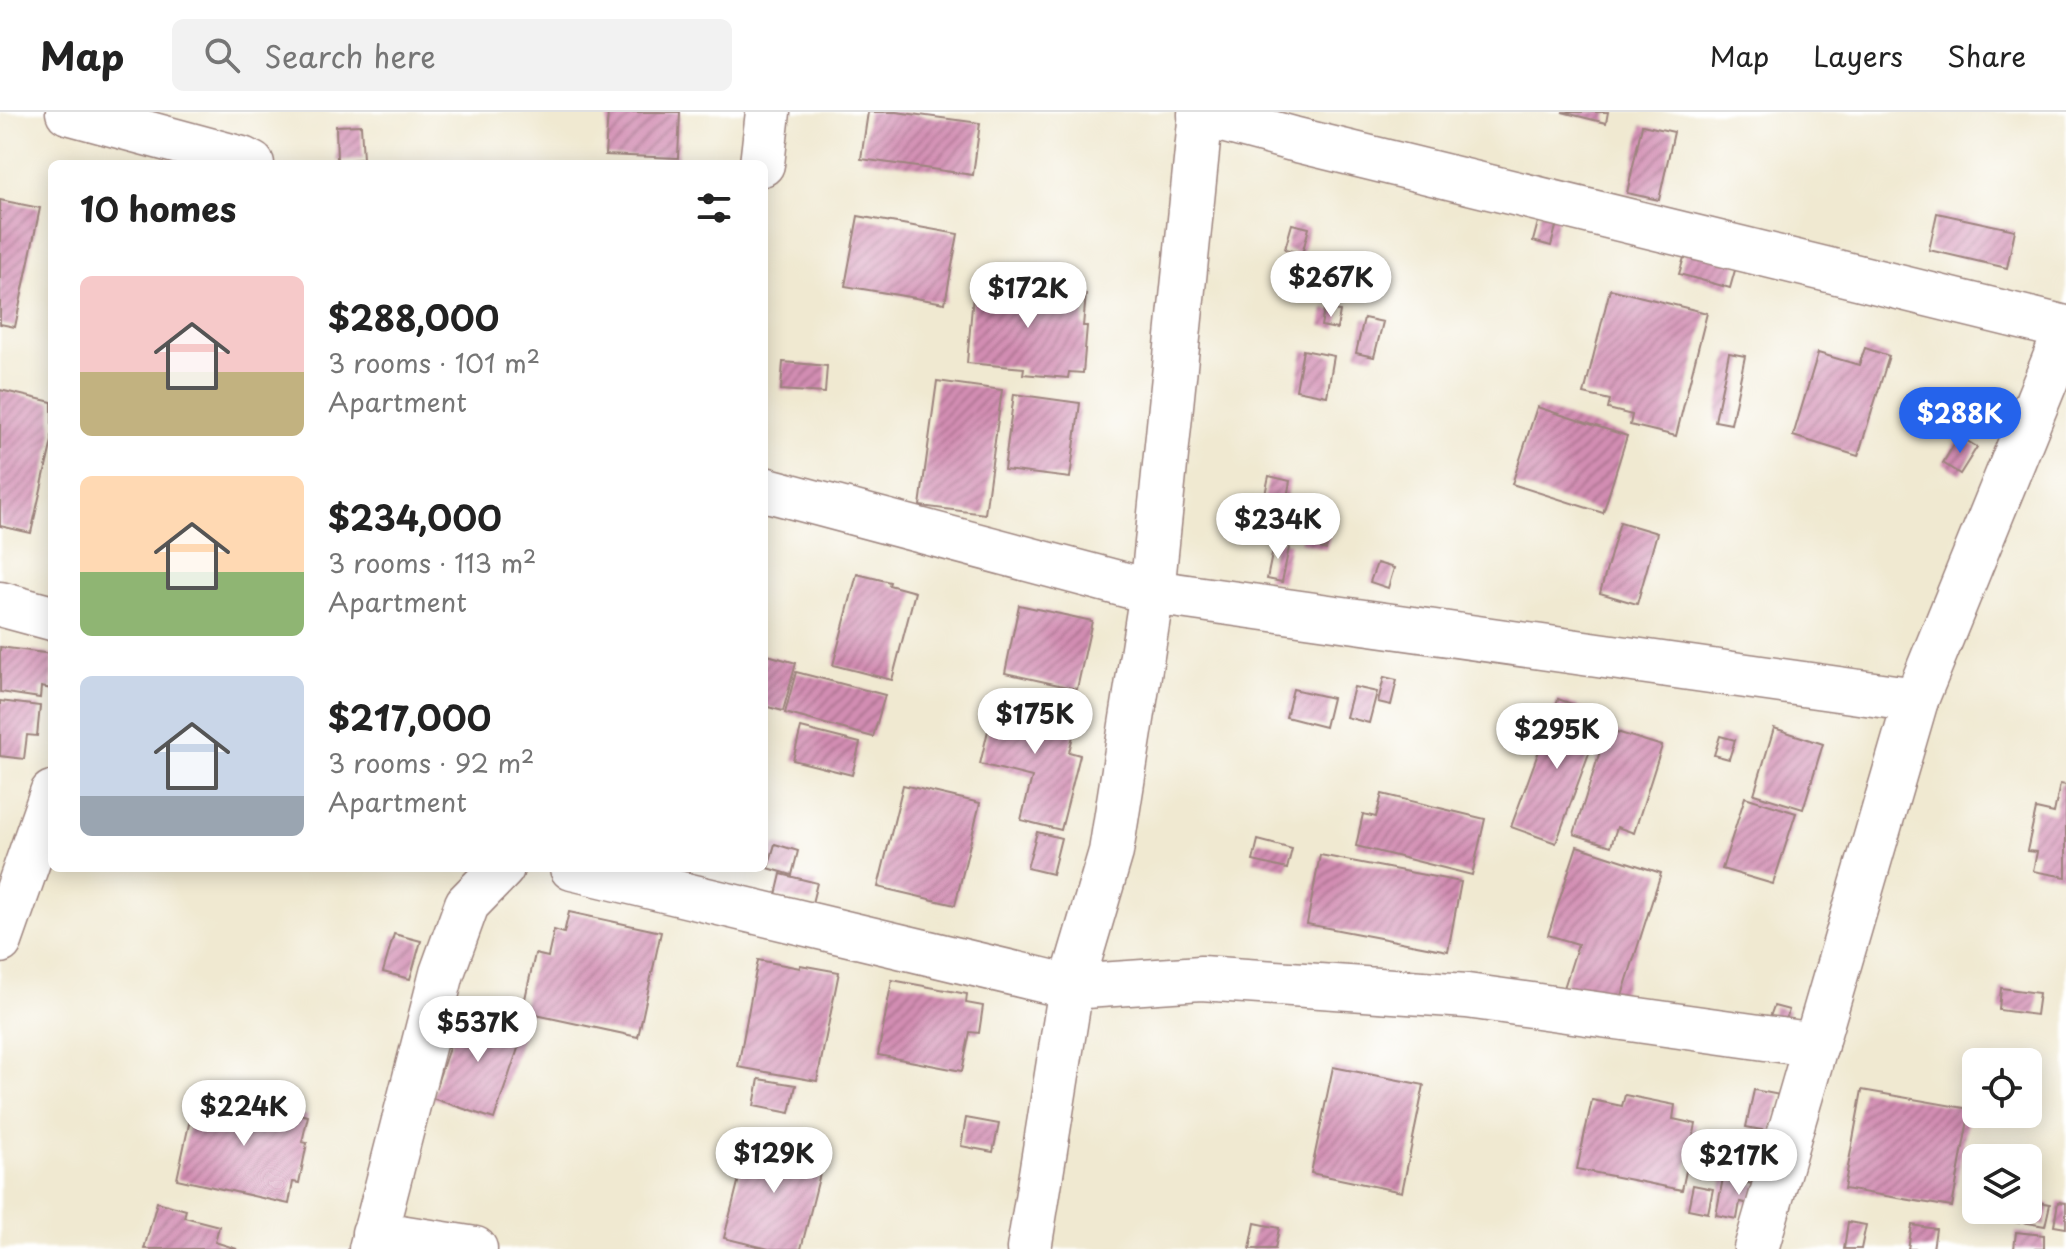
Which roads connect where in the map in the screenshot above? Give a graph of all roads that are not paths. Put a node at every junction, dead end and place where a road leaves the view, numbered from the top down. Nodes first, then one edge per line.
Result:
1 (68, 112) edge
2 (768, 112) edge
3 (1200, 113) edge
4 (244, 160) edge
5 (762, 160) edge
6 (2066, 329) edge
7 (2050, 417) edge
8 (768, 490) edge
9 (1152, 592) junction
10 (0, 604) edge
11 (48, 617) edge
12 (1916, 700) junction
13 (48, 804) edge
14 (498, 872) edge
15 (589, 872) edge
16 (0, 941) edge
17 (1071, 987) junction
18 (1816, 1045) junction
19 (373, 1241) edge
20 (475, 1249) edge
21 (1029, 1249) edge
22 (1756, 1249) edge

1 - 4 street
2 - 5 street
3 - 6 street
3 - 9 street
6 - 7 street
7 - 12 street
8 - 9 street
9 - 12 street
9 - 17 street
10 - 11 street
12 - 18 street
13 - 16 street
14 - 19 street
15 - 17 street
17 - 18 street
17 - 21 street
18 - 22 street
19 - 20 street

